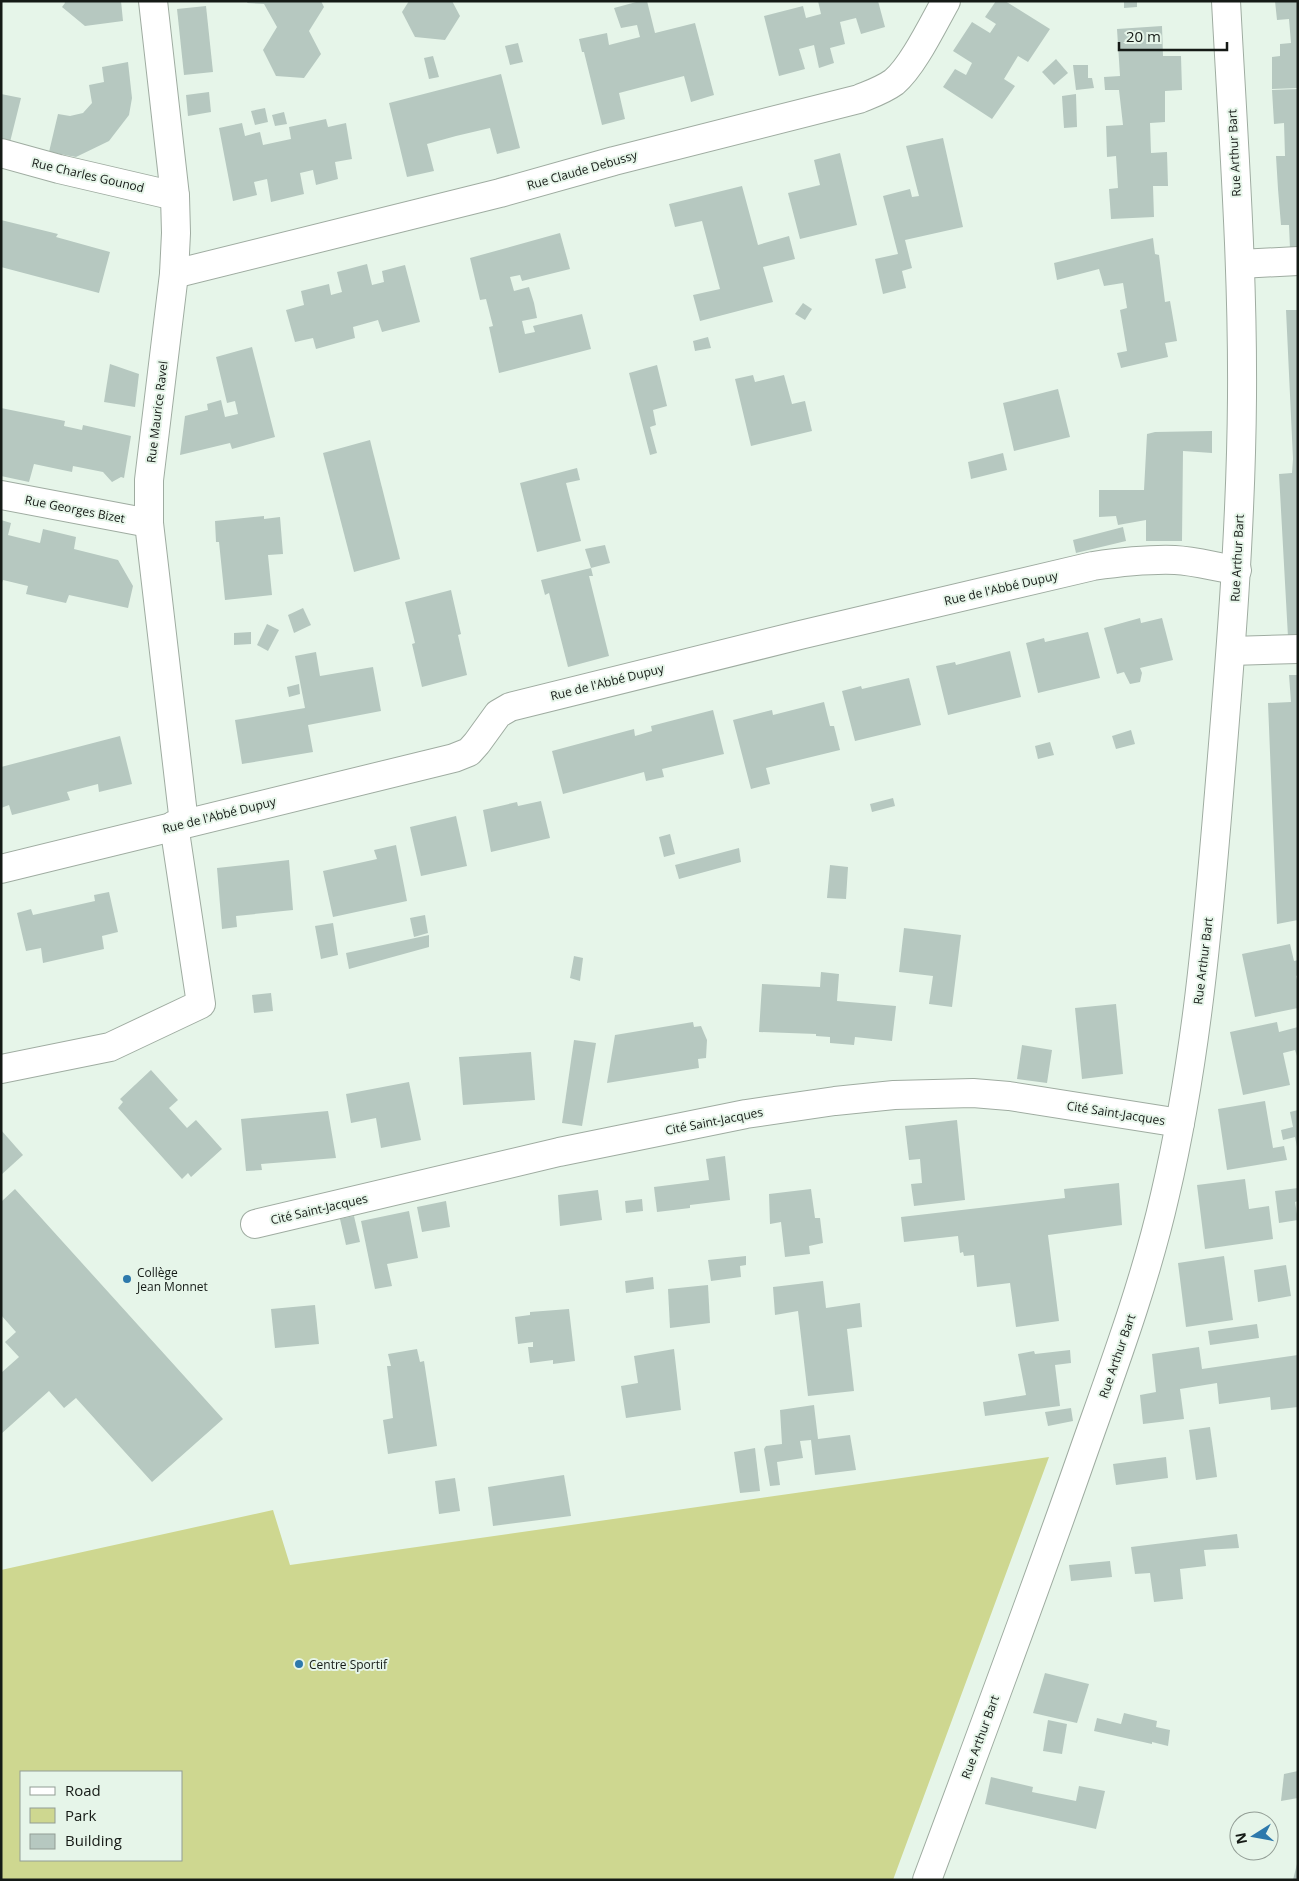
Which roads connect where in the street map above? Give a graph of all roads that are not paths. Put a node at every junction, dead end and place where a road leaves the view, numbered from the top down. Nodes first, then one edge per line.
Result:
1 (153, 1) edge
2 (946, 1) edge
3 (1226, 1) edge
4 (1, 153) edge
5 (175, 196) junction
6 (1298, 261) edge
7 (1240, 264) junction
8 (174, 274) junction
9 (1, 495) edge
10 (149, 524) junction
11 (1236, 570) junction
12 (1298, 649) edge
13 (1231, 651) junction
14 (179, 824) junction
15 (1, 869) edge
16 (1, 1069) edge
17 (1180, 1123) junction
18 (256, 1224) dead end
19 (927, 1880) edge

1 - 5 street, Rue Maurice Ravel
2 - 8 street, Rue Claude Debussy
3 - 7 street, Rue Arthur Bart
4 - 5 street, Rue Charles Gounod
5 - 8 street, Rue Maurice Ravel
6 - 7 street
7 - 11 street, Rue Arthur Bart
8 - 10 street, Rue Maurice Ravel
9 - 10 street, Rue Georges Bizet
10 - 14 street, Rue Maurice Ravel
11 - 13 street, Rue Arthur Bart
11 - 14 street, Rue de l'Abbé Dupuy
12 - 13 street
13 - 17 street, Rue Arthur Bart
14 - 15 street, Rue de l'Abbé Dupuy
14 - 16 street, Rue Maurice Ravel
17 - 18 street, Cité Saint-Jacques
17 - 19 street, Rue Arthur Bart

